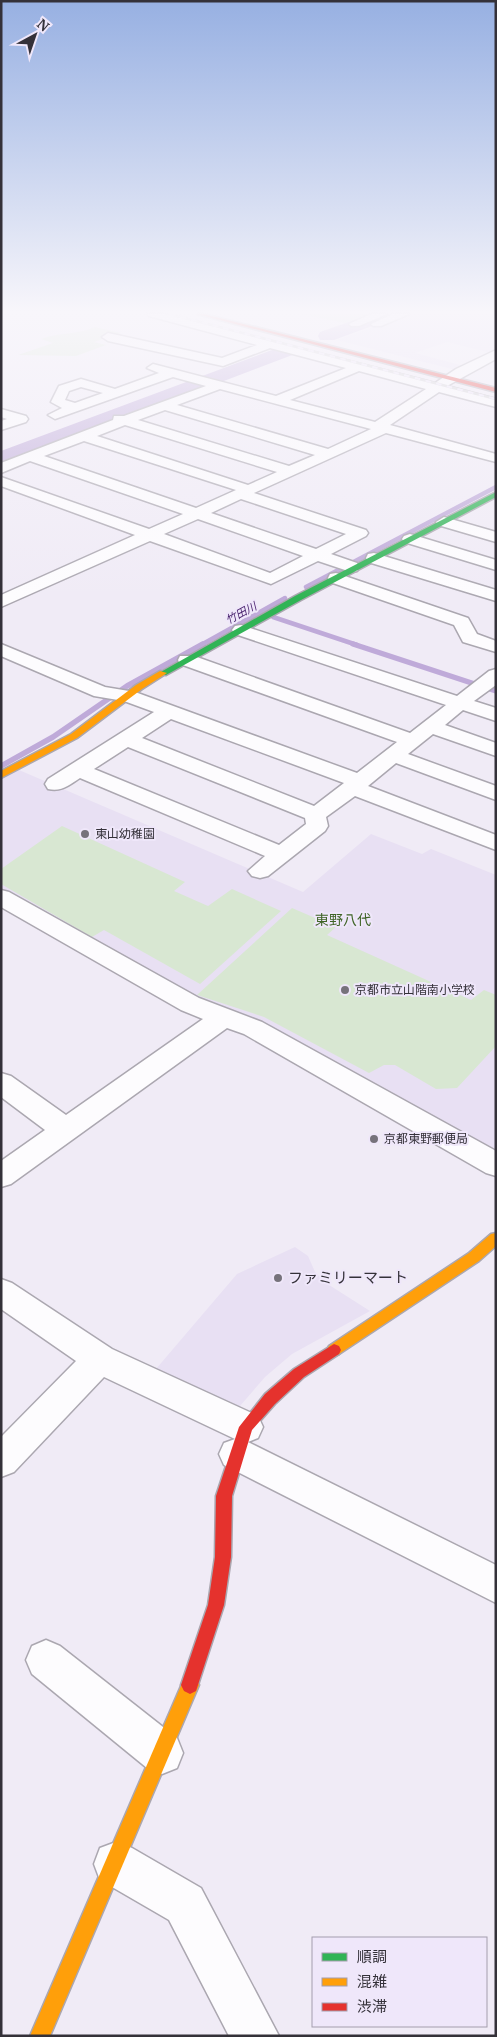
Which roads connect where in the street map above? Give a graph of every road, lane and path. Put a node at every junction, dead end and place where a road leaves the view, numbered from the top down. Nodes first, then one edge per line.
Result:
1 (72, 409) edge
2 (133, 409) edge
3 (153, 409) edge
4 (175, 409) edge
5 (314, 409) edge
6 (407, 409) edge
7 (1, 413) edge
8 (55, 415) dead end
9 (118, 418) junction
10 (1, 426) edge
11 (382, 427) junction
12 (84, 436) junction
13 (32, 452) junction
14 (329, 454) junction
15 (496, 458) edge
16 (1, 469) edge
17 (290, 471) junction
18 (1, 481) edge
19 (245, 492) junction
20 (496, 494) edge
21 (197, 514) junction
22 (444, 522) junction
23 (150, 535) junction
24 (496, 537) edge
25 (410, 539) junction
26 (317, 555) junction
27 (374, 558) junction
28 (496, 565) edge
29 (346, 569) junction
30 (496, 596) edge
31 (1, 602) edge
32 (241, 630) junction
33 (496, 647) edge
34 (1, 649) edge
35 (187, 660) junction
36 (486, 682) edge
37 (116, 694) junction
38 (460, 702) junction
39 (170, 711) junction
40 (496, 715) edge
41 (430, 726) junction
42 (127, 739) junction
43 (411, 740) junction
44 (496, 750) edge
45 (393, 755) junction
46 (79, 770) junction
47 (1, 775) edge
48 (56, 784) dead end
49 (356, 784) junction
50 (496, 794) edge
51 (315, 814) junction
52 (496, 843) edge
53 (280, 854) junction
54 (260, 871) dead end
55 (7, 908) edge
56 (224, 1017) junction
57 (1, 1083) edge
58 (66, 1130) junction
59 (496, 1165) edge
60 (1, 1176) edge
61 (496, 1238) edge
62 (5, 1301) edge
63 (100, 1359) junction
64 (242, 1440) junction
65 (1, 1461) edge
66 (496, 1585) edge
67 (46, 1660) dead end
68 (162, 1753) junction
69 (116, 1864) junction
70 (40, 2036) edge
71 (254, 2036) edge

1 - 8 street
2 - 9 street
3 - 9 street
4 - 14 street
5 - 11 street
6 - 11 street
7 - 10 street
9 - 12 street
9 - 13 street
9 - 17 street
11 - 14 street
11 - 15 street
12 - 13 street
12 - 19 street
13 - 16 street
13 - 21 street
14 - 17 street
17 - 19 street
18 - 23 street
19 - 21 street
19 - 26 street
20 - 22 main road
21 - 23 street
21 - 26 street
22 - 24 street
22 - 25 main road
23 - 26 street
23 - 31 street
25 - 27 main road
25 - 28 street
26 - 29 street
27 - 29 main road
27 - 30 street
29 - 32 main road
29 - 33 street
32 - 35 main road
32 - 38 street
34 - 37 street
35 - 37 main road
35 - 43 street
36 - 38 street
37 - 39 street
37 - 47 main road
38 - 40 street
38 - 41 street
39 - 42 street
39 - 49 street
41 - 43 street
41 - 44 street
42 - 46 street
42 - 51 street
43 - 45 street
45 - 49 street
45 - 50 street
46 - 48 street
46 - 53 street
49 - 51 street
49 - 52 street
51 - 53 street
53 - 54 street
55 - 56 street
56 - 58 street
56 - 59 street
57 - 58 street
58 - 60 street
61 - 64 main road
62 - 63 street
63 - 64 street
63 - 65 street
64 - 66 street
64 - 68 main road
67 - 68 street
68 - 69 main road
69 - 70 main road
69 - 71 street

